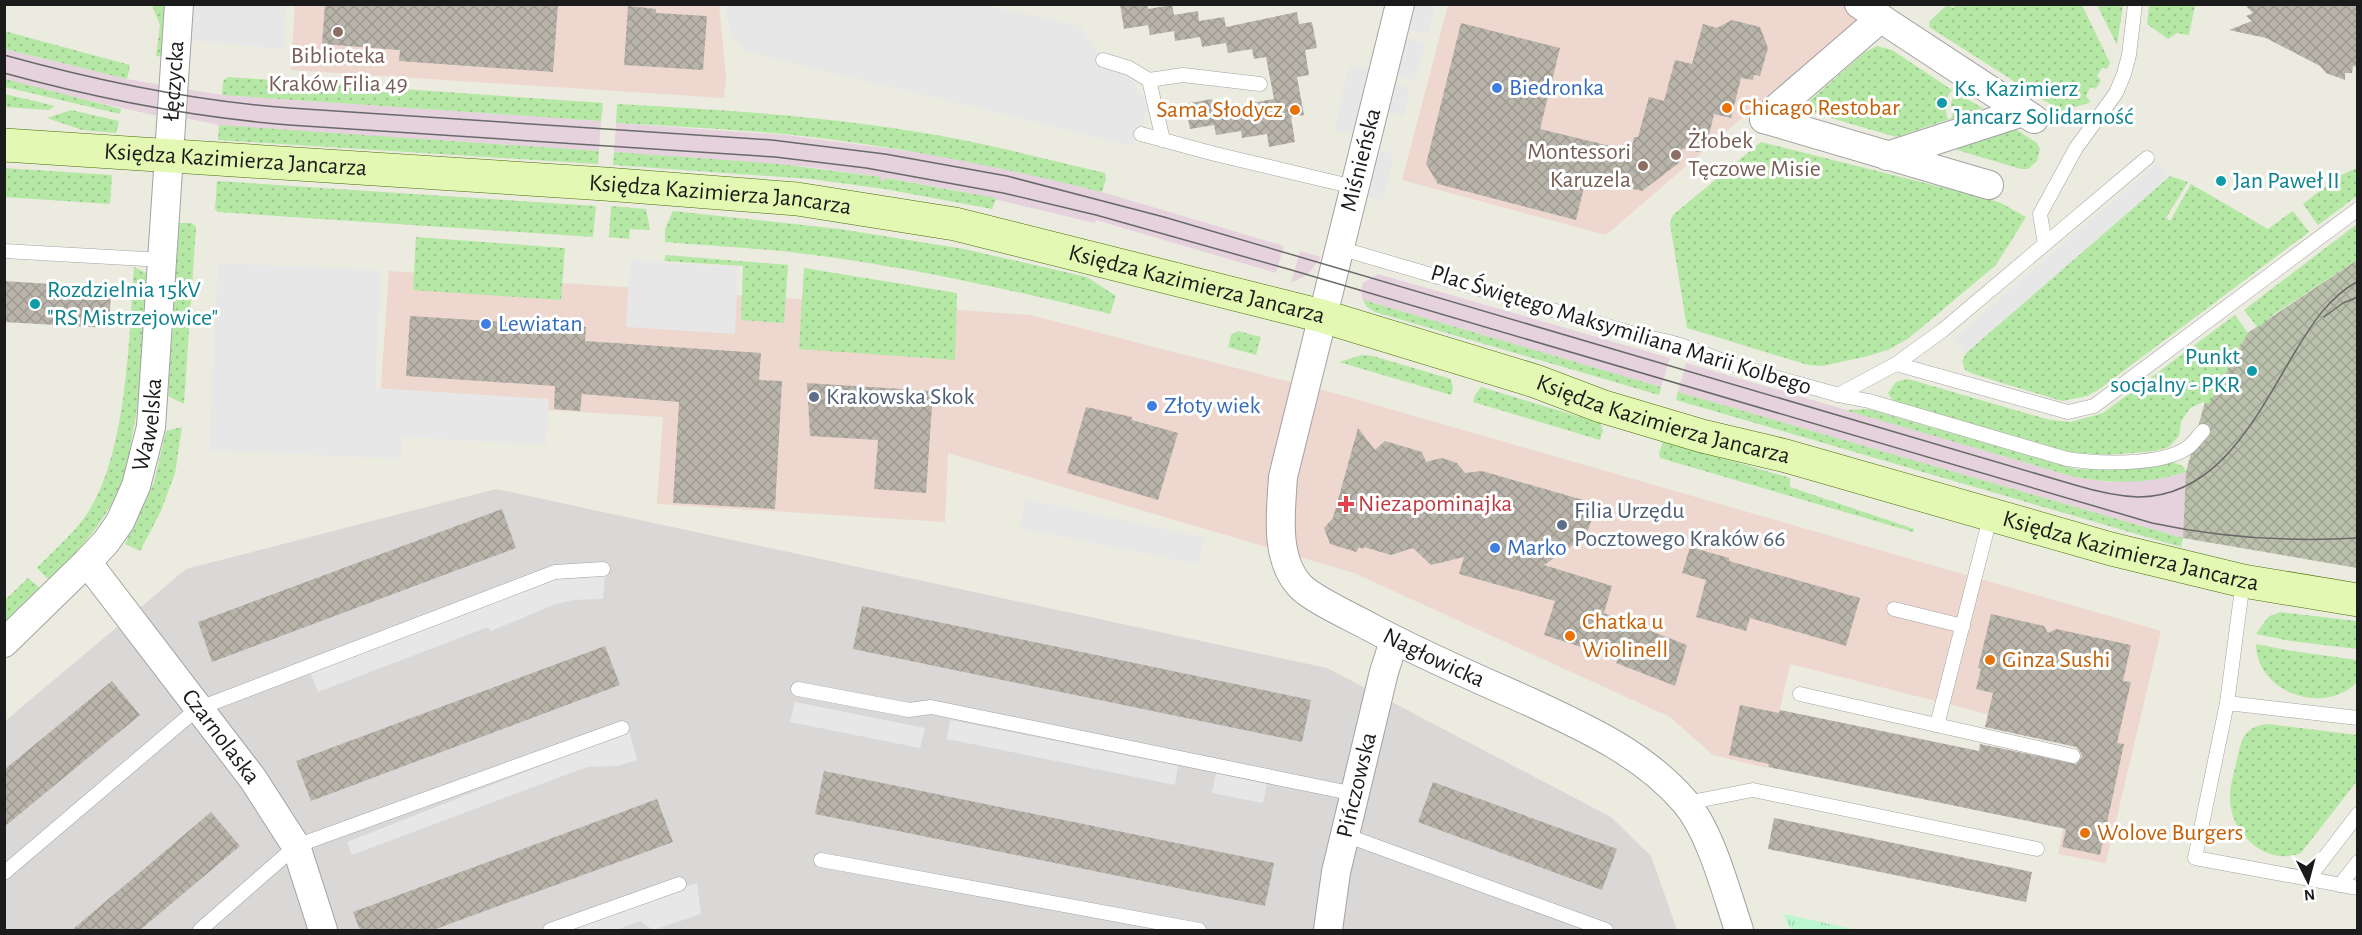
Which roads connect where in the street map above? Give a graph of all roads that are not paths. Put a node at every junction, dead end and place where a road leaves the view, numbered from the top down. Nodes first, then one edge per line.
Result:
1 (179, 4) edge
2 (1400, 4) edge
3 (2135, 4) edge
4 (1870, 11) edge
5 (1103, 60) dead end
6 (1149, 80) junction
7 (1260, 84) dead end
8 (1141, 134) dead end
9 (1162, 140) junction
10 (4, 145) edge
11 (169, 156) junction
12 (1887, 156) junction
13 (2147, 158) dead end
14 (1989, 185) dead end
15 (1354, 187) junction
16 (2358, 209) edge
17 (2045, 244) junction
18 (1339, 248) junction
19 (4, 251) edge
20 (163, 260) junction
21 (1322, 316) junction
22 (1896, 363) junction
23 (1838, 395) junction
24 (2203, 431) dead end
25 (1991, 514) junction
26 (87, 562) junction
27 (603, 569) dead end
28 (2243, 581) junction
29 (2358, 600) edge
30 (1894, 609) dead end
31 (1963, 626) junction
32 (1394, 640) junction
33 (4, 643) edge
34 (798, 689) dead end
35 (1800, 694) dead end
36 (2227, 703) junction
37 (198, 708) junction
38 (2358, 718) edge
39 (1937, 725) junction
40 (622, 728) dead end
41 (2073, 756) dead end
42 (1355, 794) junction
43 (1686, 803) junction
44 (2358, 814) edge
45 (1345, 835) junction
46 (296, 846) junction
47 (2037, 849) dead end
48 (821, 860) dead end
49 (2358, 862) edge
50 (4, 873) edge
51 (2308, 879) junction
52 (679, 884) dead end
53 (2340, 885) junction
54 (2358, 888) edge
55 (200, 930) edge
56 (323, 930) edge
57 (550, 930) edge
58 (1199, 930) edge
59 (1328, 930) edge
60 (1606, 930) edge
61 (1739, 930) edge

1 - 11 street, Łęczycka
2 - 15 street, Miśnieńska
3 - 17 lane
4 - 12 street
4 - 12 street
5 - 6 lane
6 - 7 lane
6 - 9 lane
8 - 9 lane
9 - 15 lane
10 - 11 street, Księdza Kazimierza Jancarza
11 - 20 street, Wawelska
11 - 21 street, Księdza Kazimierza Jancarza
12 - 14 street
13 - 17 lane, Plac Świętego Maksymiliana Marii Kolbego
15 - 18 street, Miśnieńska
16 - 22 lane
17 - 22 lane, Plac Świętego Maksymiliana Marii Kolbego
18 - 21 street, Miśnieńska
18 - 23 lane, Plac Świętego Maksymiliana Marii Kolbego
19 - 20 lane
20 - 26 street, Wawelska
21 - 25 street, Księdza Kazimierza Jancarza
21 - 32 street, Nagłowicka
22 - 23 lane, Plac Świętego Maksymiliana Marii Kolbego
23 - 24 lane
25 - 28 street, Księdza Kazimierza Jancarza
25 - 31 lane
26 - 33 street, Wawelska
26 - 37 street, Czarnolaska
27 - 37 lane
28 - 29 street, Księdza Kazimierza Jancarza
28 - 36 lane
30 - 31 lane
31 - 39 lane
32 - 42 street, Pińczowska
32 - 43 street, Nagłowicka
34 - 42 lane
35 - 39 lane
36 - 38 lane
36 - 51 lane
37 - 46 street, Czarnolaska
37 - 50 lane
39 - 41 lane
40 - 46 lane
42 - 45 street, Pińczowska
43 - 47 lane
43 - 61 street, Nagłowicka
44 - 51 lane
45 - 59 street, Pińczowska
45 - 60 lane
46 - 55 lane
46 - 56 street, Czarnolaska
48 - 58 lane
49 - 53 lane
51 - 53 lane
52 - 57 lane
53 - 54 lane

